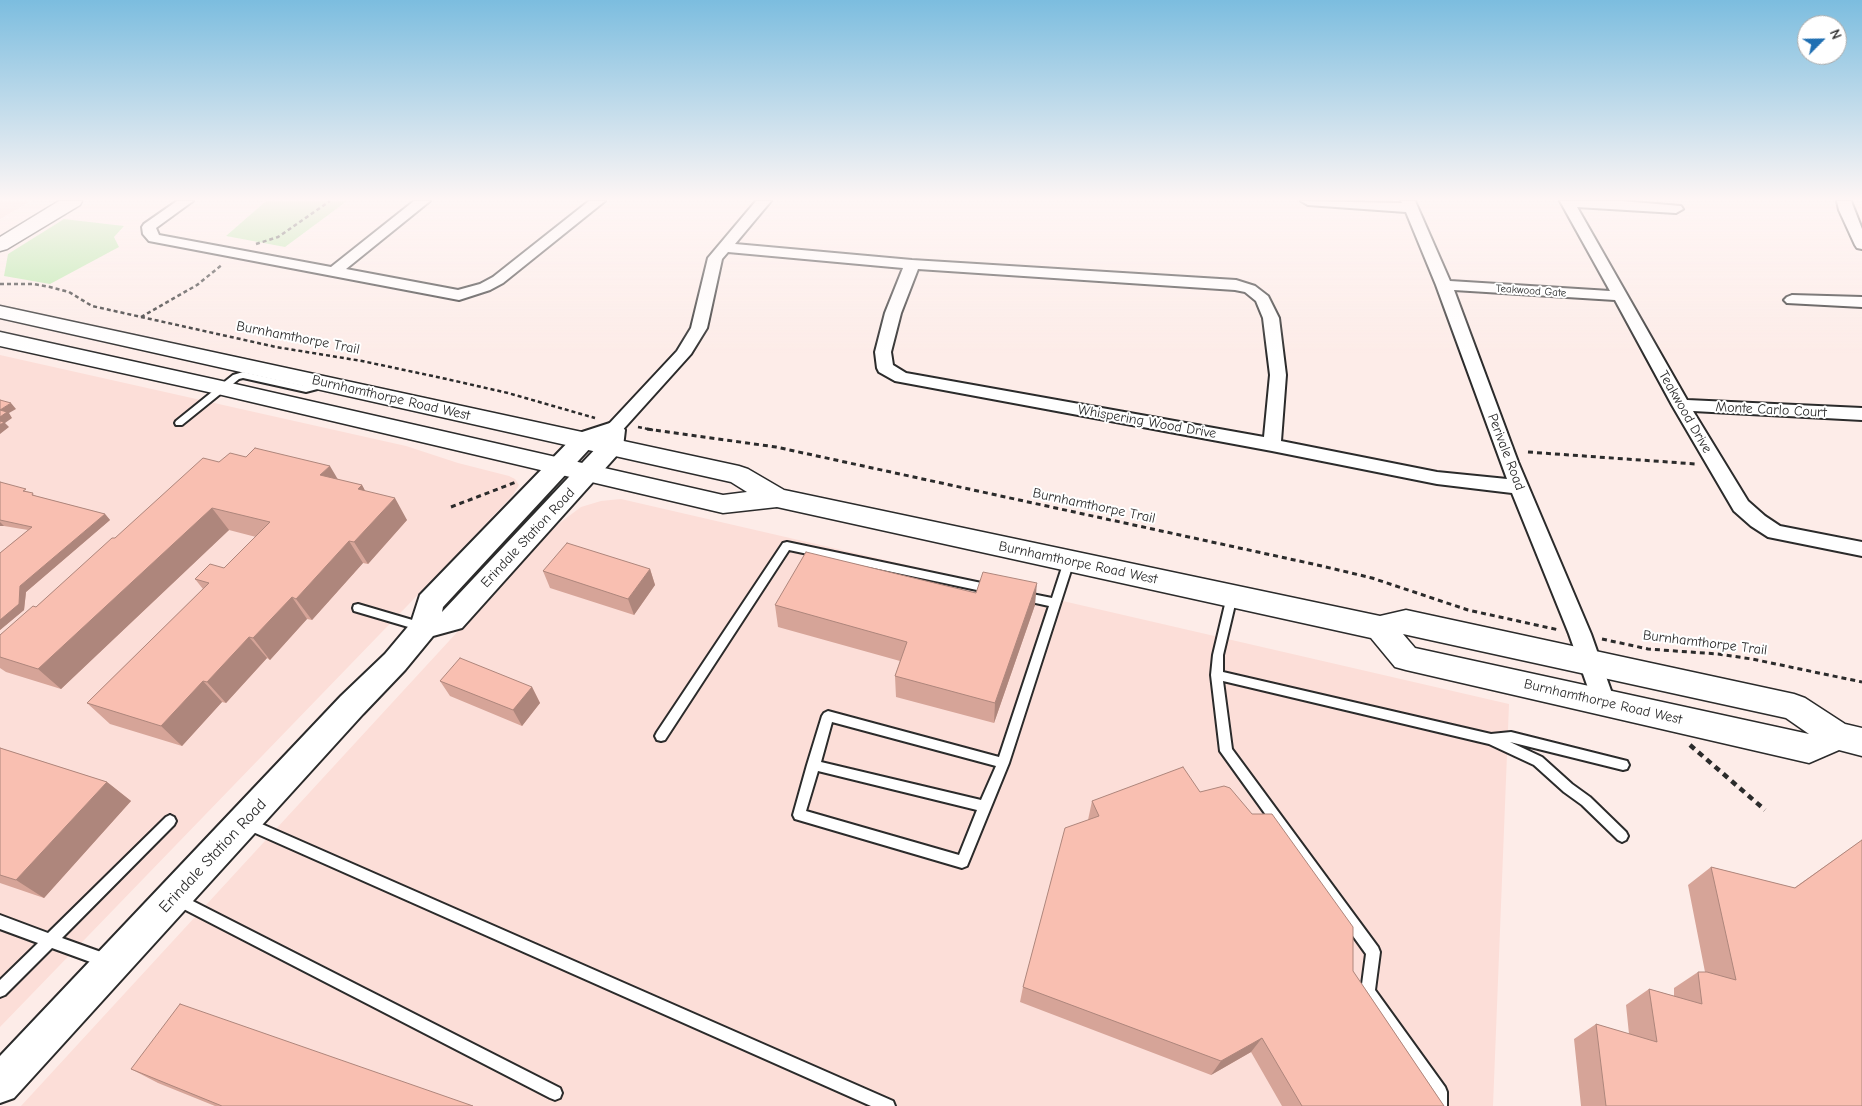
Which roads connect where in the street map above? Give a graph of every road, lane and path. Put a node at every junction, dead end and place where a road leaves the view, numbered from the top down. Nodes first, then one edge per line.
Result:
1 (234, 253) edge
2 (358, 253) edge
3 (533, 253) edge
4 (720, 253) edge
5 (787, 253) edge
6 (1430, 253) edge
7 (1594, 253) edge
8 (912, 264) junction
9 (335, 271) junction
10 (0, 284) edge
11 (1444, 285) junction
12 (1618, 296) junction
13 (1792, 300) dead end
14 (1862, 302) edge
15 (0, 312) edge
16 (0, 339) edge
17 (328, 384) junction
18 (222, 388) junction
19 (1680, 405) junction
20 (1862, 414) edge
21 (179, 423) dead end
22 (644, 428) dead end
23 (606, 431) junction
24 (584, 440) junction
25 (1272, 445) junction
26 (1528, 452) dead end
27 (1717, 465) junction
28 (559, 467) junction
29 (587, 474) junction
30 (520, 481) dead end
31 (1519, 487) junction
32 (777, 498) junction
33 (451, 507) dead end
34 (1862, 549) edge
35 (1069, 561) junction
36 (1232, 596) junction
37 (1056, 603) junction
38 (358, 608) dead end
39 (1534, 624) dead end
40 (424, 627) junction
41 (1380, 628) junction
42 (1597, 651) junction
43 (1216, 675) junction
44 (1862, 682) edge
45 (1604, 702) junction
46 (661, 736) dead end
47 (1491, 739) junction
48 (1850, 739) edge
49 (1688, 743) dead end
50 (1003, 763) junction
51 (1623, 764) dead end
52 (813, 765) junction
53 (986, 808) junction
54 (1765, 810) dead end
55 (170, 820) dead end
56 (245, 822) junction
57 (1622, 836) dead end
58 (174, 898) junction
59 (0, 922) edge
60 (51, 939) junction
61 (112, 963) junction
62 (0, 990) edge
63 (0, 1084) edge
64 (555, 1093) dead end
65 (888, 1106) edge
66 (1440, 1106) edge

1 - 9 street
2 - 9 street
3 - 9 street
4 - 23 street, Erindale Station Road
5 - 8 street
6 - 11 street, Perivale Road
7 - 12 street, Teakwood Drive
8 - 25 street
8 - 25 street, Whispering Wood Drive
10 - 23 path, Burnhamthorpe Trail
11 - 12 street, Teakwood Gate
11 - 31 street, Perivale Road
12 - 19 street, Teakwood Drive
13 - 14 street
15 - 17 main road, Burnhamthorpe Road West
16 - 18 main road, Burnhamthorpe Road West
17 - 18 lane
17 - 24 main road, Burnhamthorpe Road West
18 - 21 lane
18 - 28 main road, Burnhamthorpe Road West
19 - 20 street, Monte Carlo Court
19 - 27 street, Teakwood Drive
22 - 39 path, Burnhamthorpe Trail
23 - 24 main road, Burnhamthorpe Road West
23 - 29 street, Erindale Station Road
23 - 32 main road, Burnhamthorpe Road West
24 - 28 street, Erindale Station Road
25 - 31 street, Whispering Wood Drive
26 - 27 path
27 - 34 street, Teakwood Drive
28 - 29 main road, Burnhamthorpe Road West
28 - 40 street, Erindale Station Road
29 - 32 main road, Burnhamthorpe Road West
29 - 40 street, Erindale Station Road
30 - 33 path
31 - 42 street, Perivale Road
32 - 35 main road, Burnhamthorpe Road West
35 - 36 main road, Burnhamthorpe Road West
35 - 37 lane
36 - 41 main road, Burnhamthorpe Road West
36 - 43 lane
37 - 46 lane
37 - 50 lane
38 - 40 lane
40 - 56 street, Erindale Station Road
41 - 42 main road, Burnhamthorpe Road West
41 - 45 main road, Burnhamthorpe Road West
42 - 44 path, Burnhamthorpe Trail
42 - 45 street, Perivale Road
42 - 48 main road, Burnhamthorpe Road West
43 - 47 lane
43 - 66 lane
45 - 48 main road, Burnhamthorpe Road West
47 - 51 lane
47 - 57 lane
49 - 54 path
50 - 52 lane
50 - 53 lane
52 - 53 lane
52 - 53 lane
55 - 60 lane
56 - 58 street, Erindale Station Road
56 - 65 lane
58 - 61 street, Erindale Station Road
58 - 64 lane
59 - 60 lane
60 - 61 lane
60 - 62 lane
61 - 63 street, Erindale Station Road

